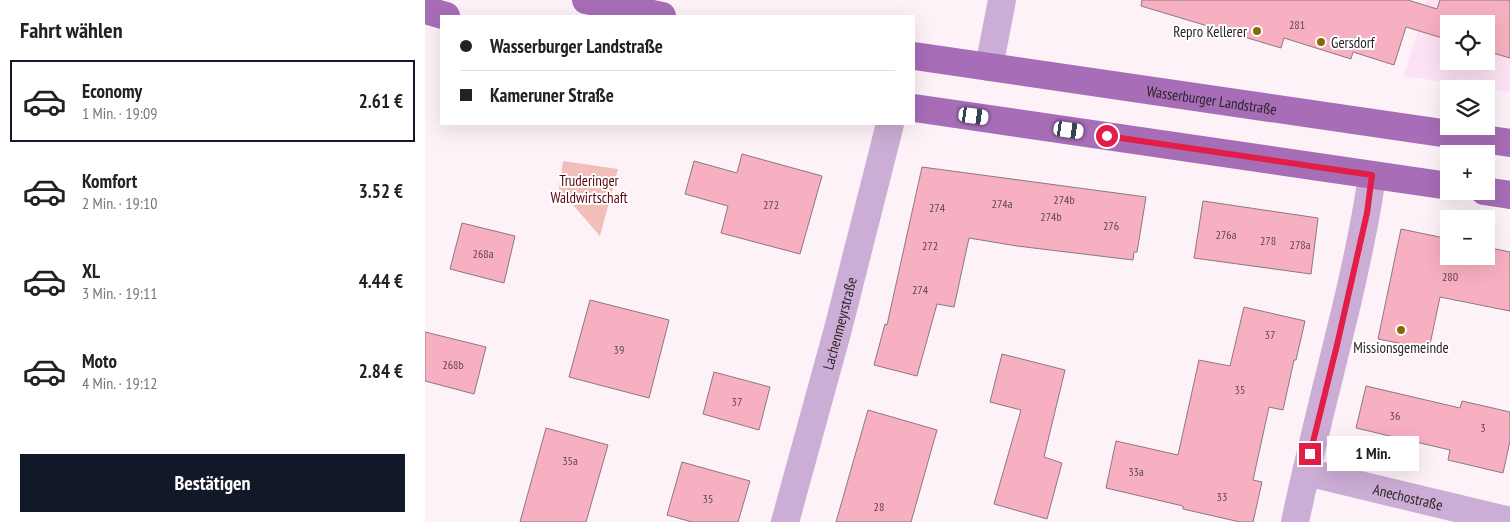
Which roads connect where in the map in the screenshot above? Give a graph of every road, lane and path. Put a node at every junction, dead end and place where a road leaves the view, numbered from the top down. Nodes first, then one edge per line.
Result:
1 (586, 0) edge
2 (1002, 0) edge
3 (425, 10) edge
4 (442, 15) edge
5 (657, 15) edge
6 (915, 56) edge
7 (989, 67) junction
8 (915, 108) edge
9 (891, 125) edge
10 (1510, 143) edge
11 (1372, 175) junction
12 (1440, 185) edge
13 (1495, 193) edge
14 (1510, 195) edge
15 (1306, 472) junction
16 (1510, 520) edge
17 (785, 522) edge
18 (1295, 522) edge

1 - 5 main road
2 - 7 street
3 - 4 main road
6 - 7 main road, Wasserburger Landstraße
7 - 10 main road, Wasserburger Landstraße
8 - 11 main road
9 - 17 street, Lachenmeyrstraße
11 - 12 main road
11 - 15 street
13 - 14 main road
15 - 16 street, Anechostraße
15 - 18 street

